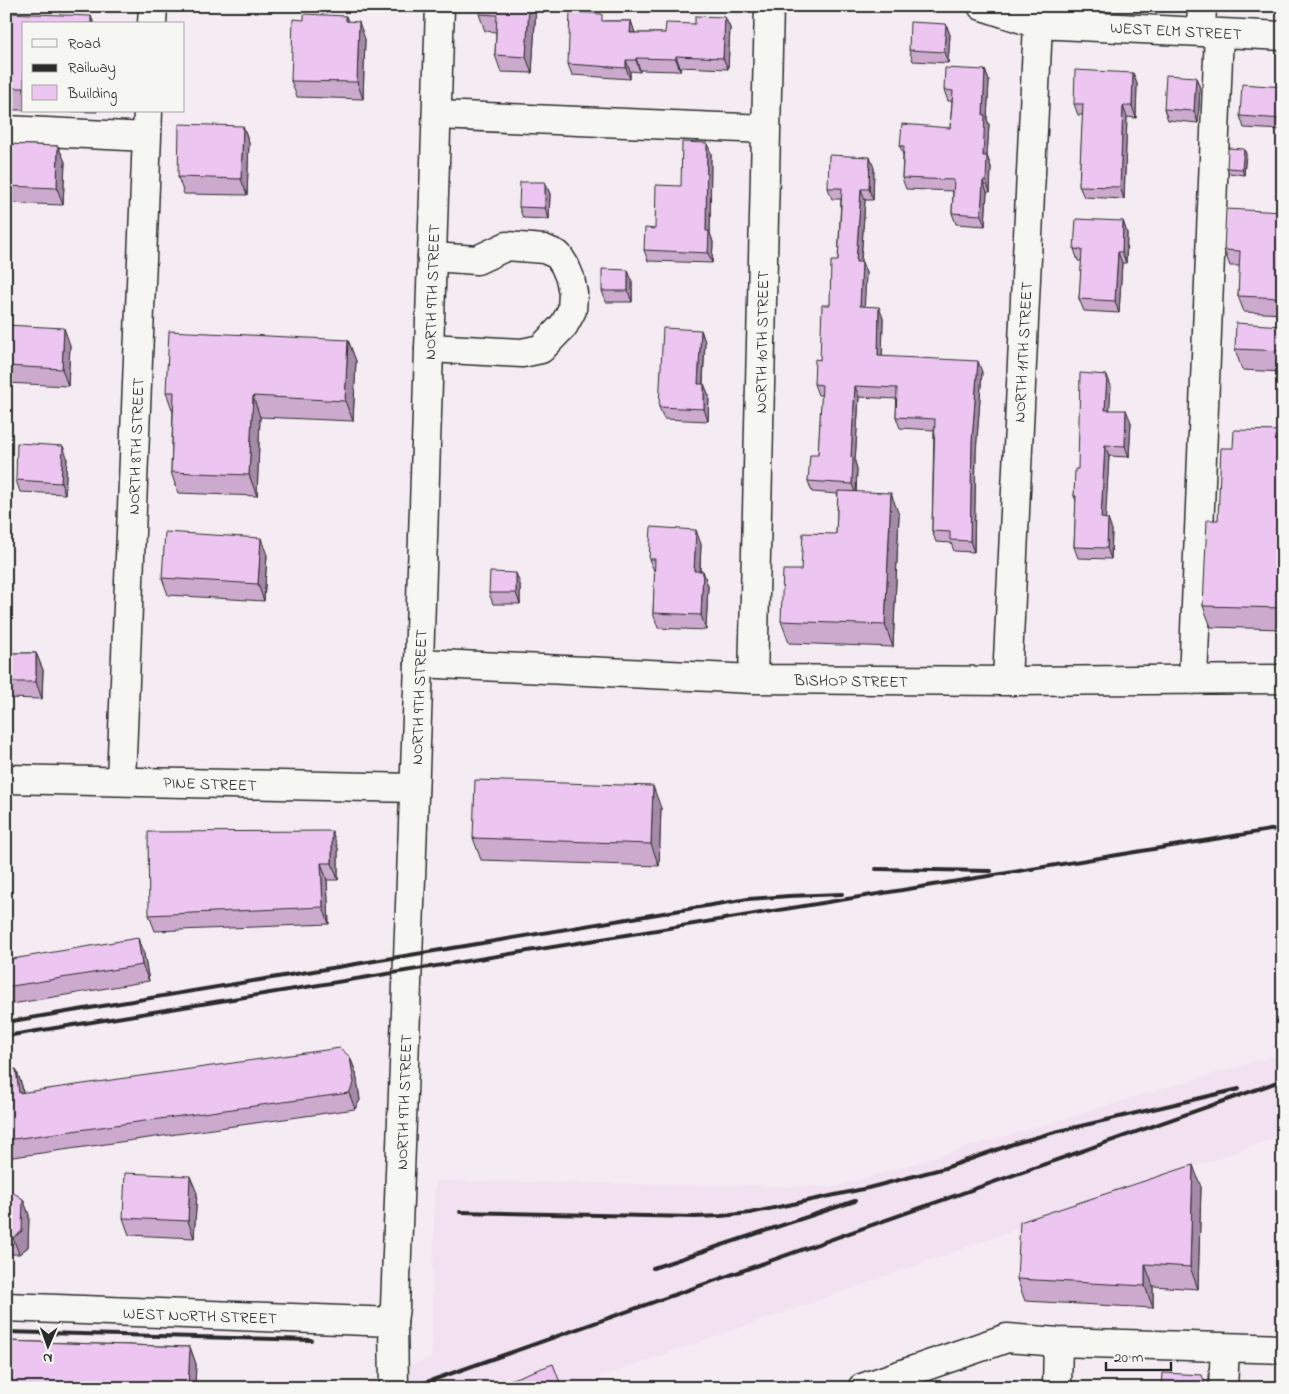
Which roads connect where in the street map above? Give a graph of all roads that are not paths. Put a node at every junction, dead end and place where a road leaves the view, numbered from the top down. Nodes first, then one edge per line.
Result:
1 (152, 6) edge
2 (440, 6) edge
3 (769, 6) edge
4 (982, 6) edge
5 (152, 22) edge
6 (1038, 24) junction
7 (1208, 24) edge
8 (1283, 36) edge
9 (436, 115) junction
10 (148, 124) edge
11 (766, 128) junction
12 (6, 130) edge
13 (432, 257) junction
14 (429, 348) junction
15 (419, 663) junction
16 (753, 679) junction
17 (1283, 679) edge
18 (1193, 680) junction
19 (1007, 681) junction
20 (6, 779) edge
21 (121, 780) junction
22 (414, 788) junction
23 (6, 1307) edge
24 (393, 1322) junction
25 (1058, 1342) junction
26 (1225, 1348) junction
27 (1283, 1349) edge
28 (394, 1388) edge
29 (862, 1388) edge
30 (1056, 1388) edge
31 (1223, 1388) edge

1 - 5 street
2 - 9 street, NORTH 9TH STREET
3 - 11 street, NORTH 10TH STREET
4 - 6 street, WEST ELM STREET
6 - 7 street, WEST ELM STREET
6 - 19 street, NORTH 11TH STREET
7 - 8 street, WEST ELM STREET
7 - 18 street
9 - 11 street
9 - 13 street, NORTH 9TH STREET
10 - 12 street
10 - 21 street, NORTH 8TH STREET
11 - 16 street, NORTH 10TH STREET
13 - 14 street, NORTH 9TH STREET
13 - 14 street
14 - 15 street, NORTH 9TH STREET
15 - 16 street, BISHOP STREET
15 - 22 street, NORTH 9TH STREET
16 - 19 street, BISHOP STREET
17 - 18 street, BISHOP STREET
18 - 19 street, BISHOP STREET
20 - 21 street, PINE STREET
21 - 22 street, PINE STREET
22 - 24 street, NORTH 9TH STREET
23 - 24 street, WEST NORTH STREET
24 - 28 street, NORTH 9TH STREET
25 - 26 street
25 - 29 street
25 - 30 street
26 - 27 street
26 - 31 street

